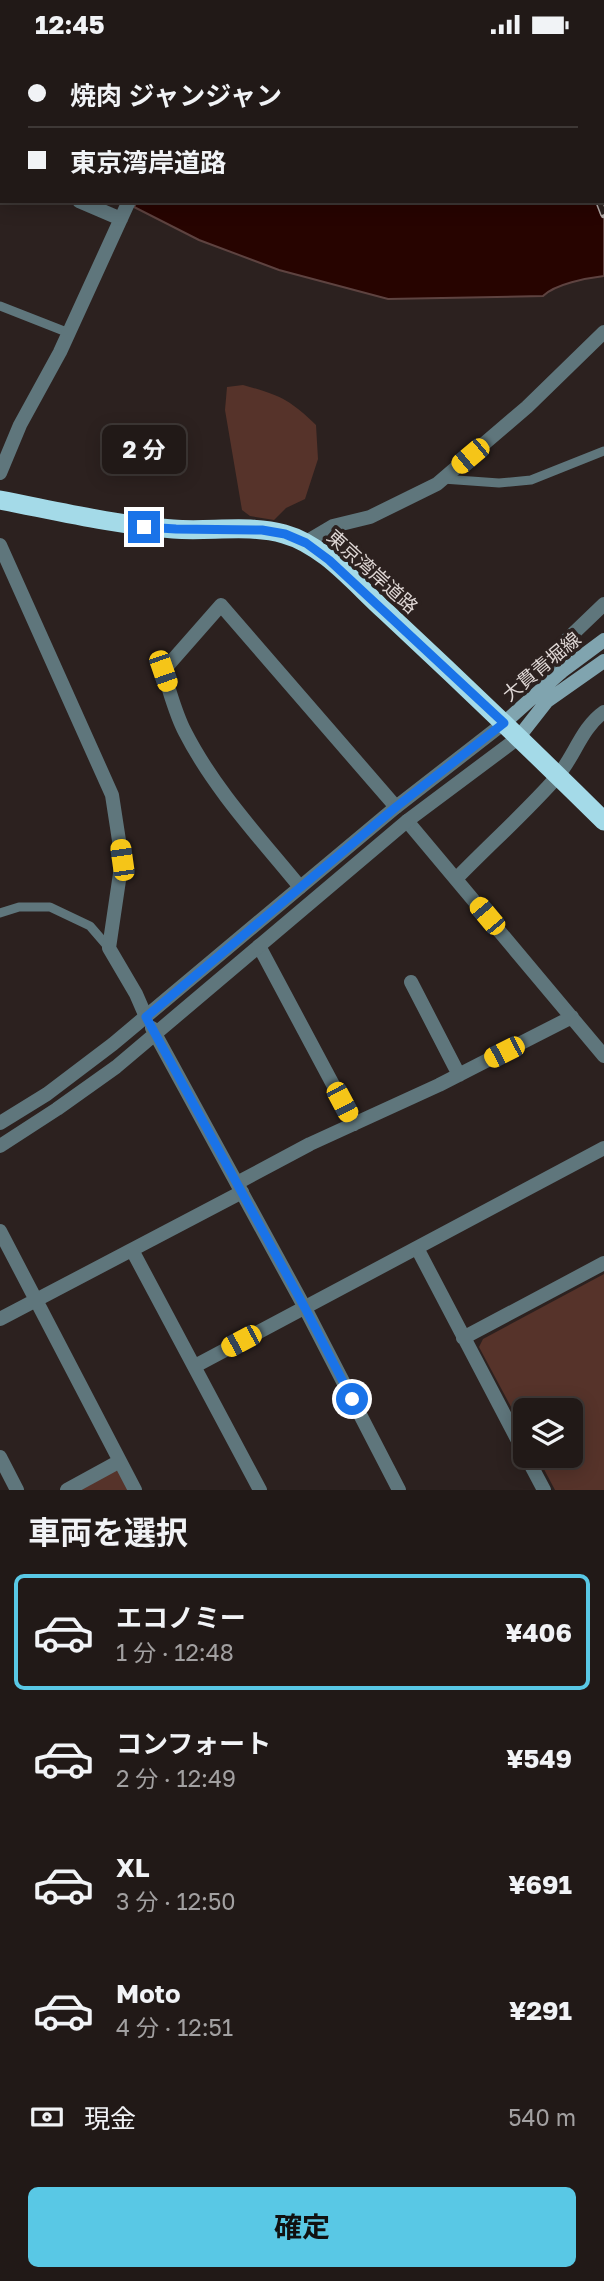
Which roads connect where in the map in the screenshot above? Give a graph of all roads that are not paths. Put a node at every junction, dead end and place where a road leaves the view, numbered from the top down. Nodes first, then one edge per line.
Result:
1 (88, 203) edge
2 (125, 211) edge
3 (0, 306) edge
4 (604, 332) edge
5 (69, 333) junction
6 (604, 451) edge
7 (0, 473) edge
8 (442, 479) junction
9 (0, 500) edge
10 (306, 543) junction
11 (0, 545) edge
12 (604, 604) edge
13 (604, 640) edge
14 (604, 661) edge
15 (561, 672) junction
16 (604, 712) edge
17 (504, 723) junction
18 (518, 738) junction
19 (558, 776) junction
20 (396, 807) junction
21 (407, 821) junction
22 (604, 821) edge
23 (456, 879) junction
24 (300, 887) junction
25 (0, 913) edge
26 (259, 946) junction
27 (109, 948) junction
28 (411, 982) dead end
29 (146, 1017) junction
30 (572, 1017) junction
31 (155, 1034) junction
32 (604, 1056) edge
33 (459, 1075) junction
34 (0, 1123) edge
35 (354, 1124) junction
36 (0, 1146) edge
37 (603, 1150) edge
38 (239, 1187) junction
39 (0, 1231) edge
40 (417, 1248) junction
41 (132, 1250) junction
42 (604, 1263) edge
43 (36, 1300) junction
44 (305, 1308) junction
45 (0, 1319) edge
46 (464, 1338) junction
47 (195, 1366) junction
48 (513, 1430) edge
49 (0, 1457) edge
50 (120, 1461) junction
51 (533, 1468) edge
52 (17, 1490) edge
53 (67, 1490) edge
54 (135, 1490) edge
55 (260, 1490) edge
56 (399, 1490) edge
57 (544, 1490) edge

1 - 2 street
2 - 5 street
3 - 5 lane
4 - 8 street
5 - 7 street
6 - 8 lane
8 - 10 street
9 - 10 highway, 東京湾岸道路
10 - 17 highway, 東京湾岸道路
11 - 27 street
12 - 15 street
13 - 15 main road, 大貫青堀線
14 - 18 main road, 大貫青堀線
15 - 17 main road, 大貫青堀線
16 - 19 street
17 - 18 highway, 東京湾岸道路
17 - 20 street
18 - 19 highway, 東京湾岸道路
18 - 21 street
19 - 22 highway, 東京湾岸道路
19 - 23 street
20 - 24 street
20 - 24 street
21 - 23 street
21 - 26 street
23 - 30 street
24 - 29 street
25 - 27 lane
26 - 31 street
26 - 35 street
27 - 29 street
28 - 33 street
29 - 31 street
29 - 34 street
30 - 32 street
30 - 33 street
31 - 36 street
31 - 38 street
33 - 35 street
35 - 38 street
37 - 40 street
38 - 41 street
38 - 44 street
39 - 43 street
40 - 44 street
40 - 46 street
41 - 43 street
41 - 47 street
42 - 46 street
43 - 45 street
43 - 50 street
44 - 47 street
44 - 56 street
46 - 48 street
47 - 55 street
49 - 52 street
50 - 53 street
50 - 54 street
51 - 57 street

